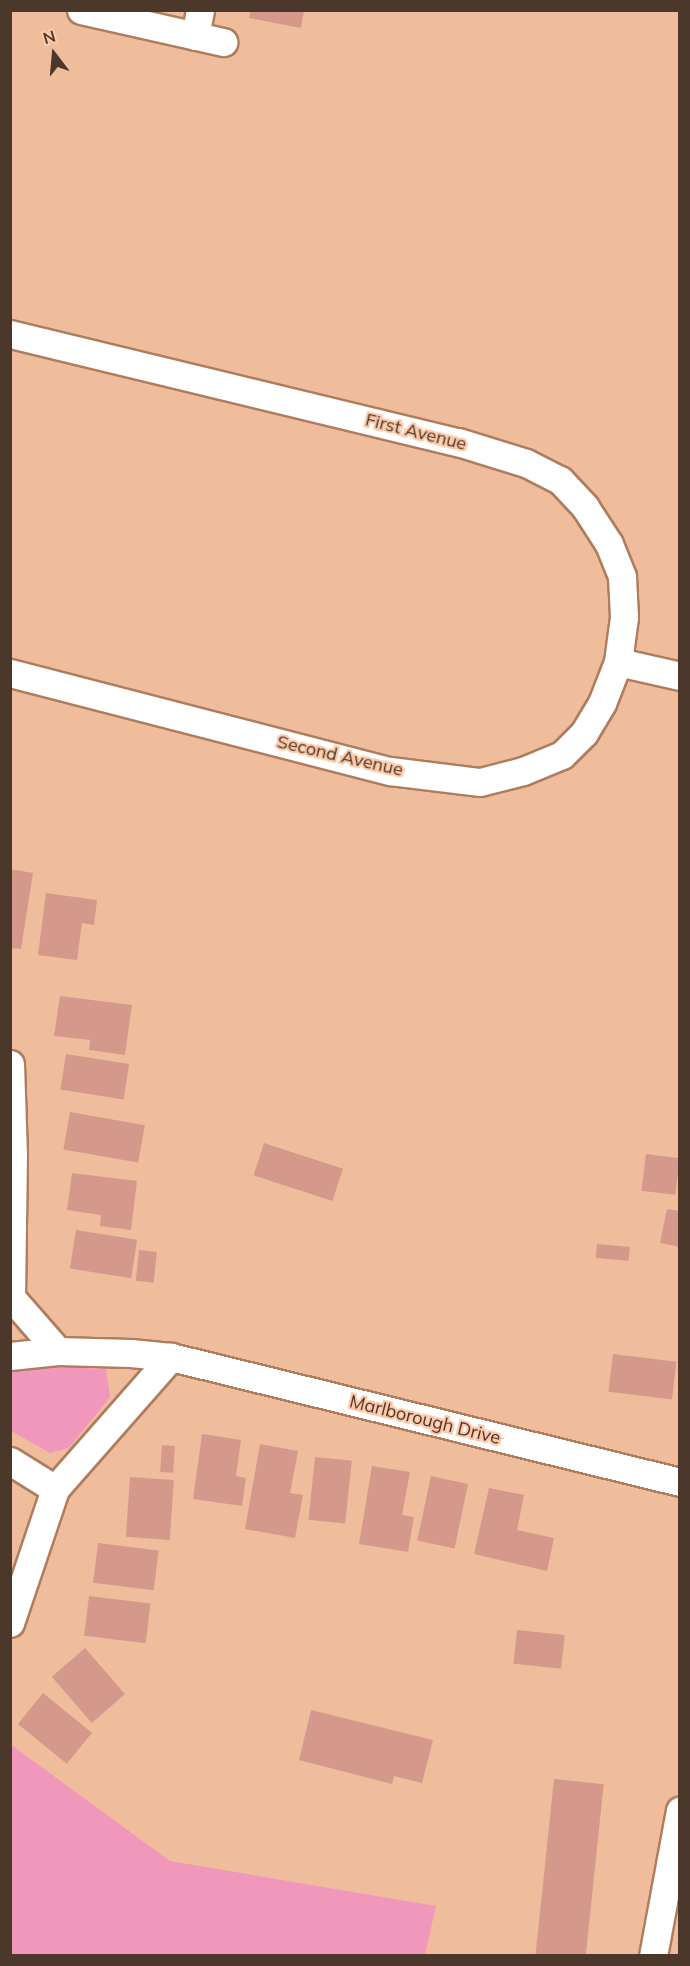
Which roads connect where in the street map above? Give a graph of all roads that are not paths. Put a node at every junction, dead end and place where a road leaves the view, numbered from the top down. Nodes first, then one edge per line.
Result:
1 (81, 10) edge
2 (197, 23) edge
3 (222, 42) dead end
4 (10, 334) edge
5 (618, 662) junction
6 (10, 672) edge
7 (680, 676) edge
8 (10, 1064) edge
9 (11, 1296) edge
10 (58, 1351) junction
11 (10, 1356) edge
12 (171, 1357) junction
13 (10, 1461) edge
14 (680, 1482) edge
15 (55, 1489) junction
16 (10, 1623) edge
17 (680, 1810) edge
18 (674, 1868) edge
19 (653, 1956) edge

1 - 2 street
2 - 3 street
4 - 5 street, First Avenue
5 - 6 street, Second Avenue
5 - 7 street
8 - 9 street
9 - 10 street
10 - 11 street, Marlborough Drive
10 - 12 street, Marlborough Drive
12 - 14 street, Marlborough Drive
12 - 15 street
13 - 15 street
15 - 16 street
17 - 18 street
18 - 19 street

